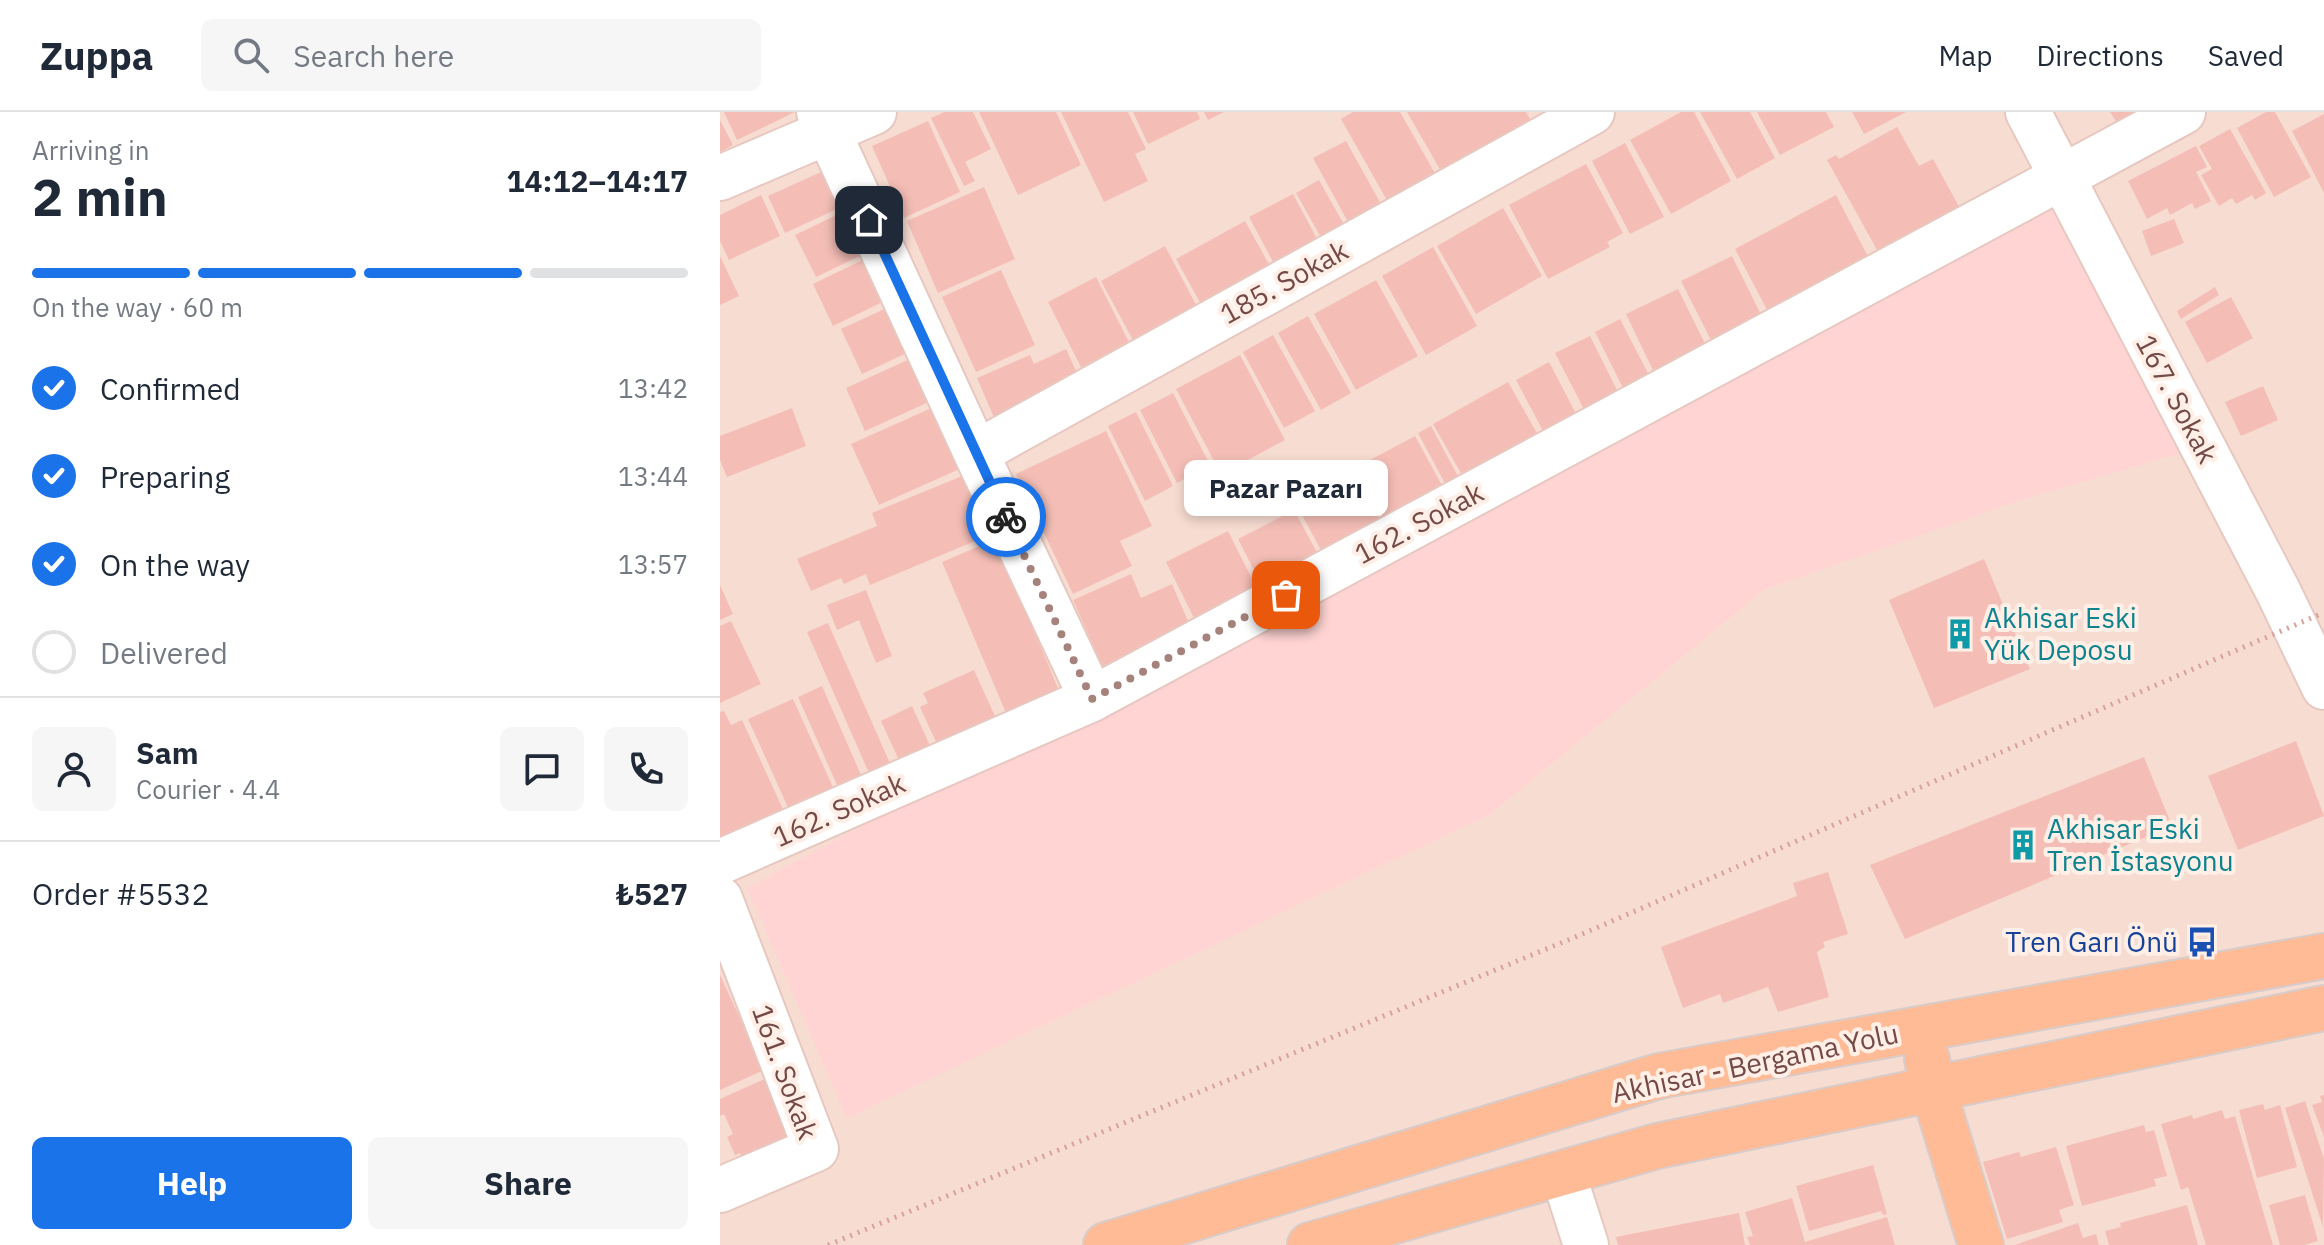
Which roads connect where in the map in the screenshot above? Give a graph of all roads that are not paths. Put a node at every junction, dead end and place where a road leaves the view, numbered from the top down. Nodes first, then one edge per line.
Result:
1 (874, 112) edge
2 (1592, 112) edge
3 (2028, 112) edge
4 (2183, 112) edge
5 (824, 122) edge
6 (720, 178) edge
7 (2062, 178) junction
8 (976, 453) junction
9 (2324, 687) edge
10 (1092, 699) junction
11 (720, 862) edge
12 (723, 919) edge
13 (2324, 956) edge
14 (2324, 1008) edge
15 (1922, 1029) junction
16 (1933, 1089) junction
17 (1563, 1173) junction
18 (720, 1190) edge
19 (1106, 1245) edge
20 (1310, 1245) edge
21 (1586, 1245) edge
22 (1981, 1245) edge

1 - 5 street
2 - 8 street, 185. Sokak
3 - 7 street, 167. Sokak
4 - 7 street, 162. Sokak
5 - 6 street
5 - 8 street
7 - 9 street, 167. Sokak
7 - 10 street, 162. Sokak
8 - 10 street
10 - 11 street, 162. Sokak
12 - 18 street, 161. Sokak
13 - 15 main road, Akhisar - Bergama Yolu
14 - 16 main road
15 - 16 main road
15 - 19 main road, Akhisar - Bergama Yolu
16 - 17 main road
16 - 22 main road
17 - 20 main road
17 - 21 street

